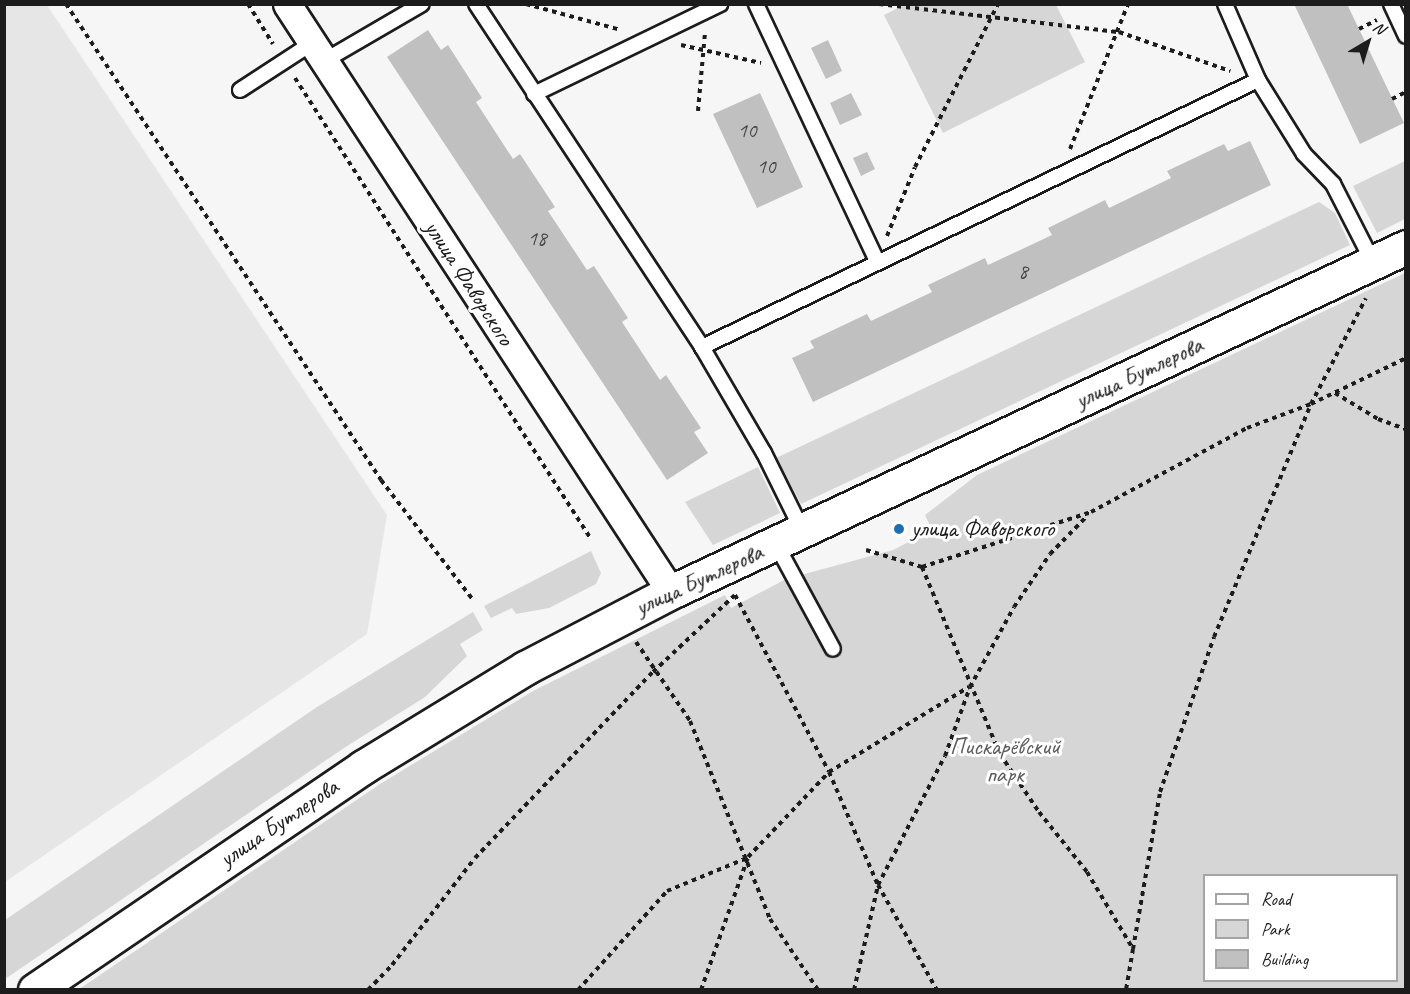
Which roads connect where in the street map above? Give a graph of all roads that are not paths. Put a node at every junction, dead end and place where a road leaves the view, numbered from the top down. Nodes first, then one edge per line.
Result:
1 (287, 4) edge
2 (422, 4) edge
3 (476, 4) edge
4 (720, 4) edge
5 (756, 4) edge
6 (1225, 4) edge
7 (1391, 4) edge
8 (1406, 36) edge
9 (318, 52) junction
10 (1258, 80) junction
11 (240, 90) dead end
12 (534, 94) junction
13 (1406, 247) edge
14 (877, 261) junction
15 (1373, 262) junction
16 (702, 347) junction
17 (789, 538) junction
18 (671, 592) junction
19 (832, 650) dead end
20 (35, 990) edge

1 - 9 street, улица Фаворского
2 - 9 lane
3 - 12 lane
4 - 12 lane
5 - 14 lane
6 - 10 lane
7 - 8 lane
9 - 11 lane
9 - 18 street, улица Фаворского
10 - 14 lane
10 - 15 lane
12 - 16 lane
13 - 15 street, улица Бутлерова
14 - 16 lane
15 - 17 street, улица Бутлерова
16 - 17 lane
17 - 18 street, улица Бутлерова
17 - 19 lane
18 - 20 street, улица Бутлерова

